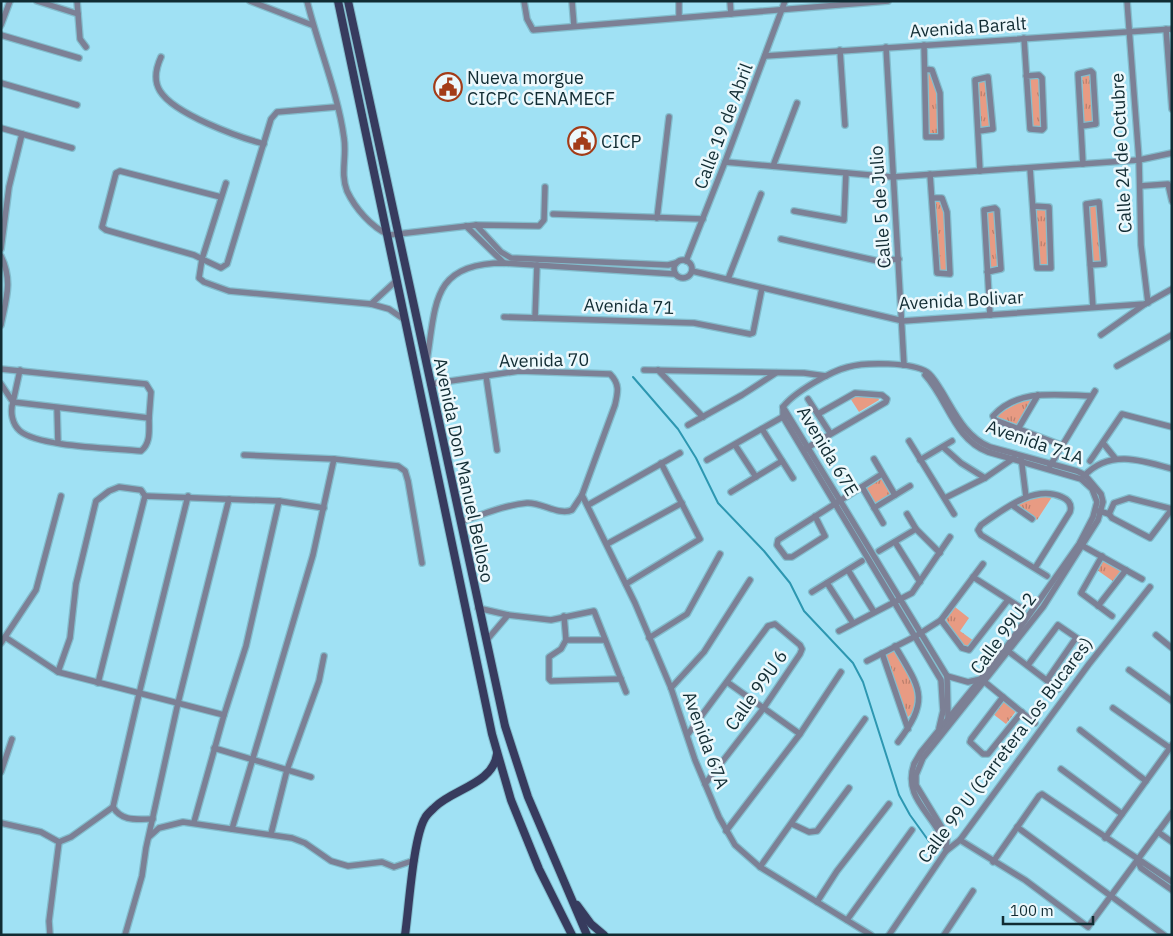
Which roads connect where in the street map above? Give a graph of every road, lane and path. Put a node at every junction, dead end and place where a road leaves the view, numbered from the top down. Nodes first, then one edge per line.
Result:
1 (10, 1) edge
2 (37, 1) edge
3 (250, 1) edge
4 (306, 1) edge
5 (338, 1) edge
6 (348, 1) edge
7 (524, 1) edge
8 (572, 1) edge
9 (679, 1) edge
10 (730, 1) edge
11 (785, 1) edge
12 (888, 1) edge
13 (1127, 1) edge
14 (79, 2) edge
15 (783, 8) junction
16 (78, 14) junction
17 (731, 14) junction
18 (679, 17) junction
19 (1, 25) edge
20 (312, 25) junction
21 (574, 26) junction
22 (1169, 29) edge
23 (1128, 31) junction
24 (1, 35) edge
25 (1024, 38) junction
26 (924, 45) junction
27 (86, 47) dead end
28 (886, 47) junction
29 (840, 50) junction
30 (765, 56) junction
31 (161, 57) dead end
32 (79, 58) dead end
33 (925, 69) junction
34 (1026, 76) junction
35 (1, 83) edge
36 (797, 103) dead end
37 (76, 105) dead end
38 (336, 107) junction
39 (1172, 109) edge
40 (669, 117) dead end
41 (845, 125) dead end
42 (1082, 126) junction
43 (1, 128) edge
44 (979, 131) junction
45 (22, 134) junction
46 (264, 144) junction
47 (72, 148) dead end
48 (1172, 153) edge
49 (1140, 160) junction
50 (726, 162) junction
51 (1083, 164) junction
52 (774, 166) junction
53 (1030, 168) junction
54 (980, 171) junction
55 (846, 173) junction
56 (930, 174) junction
57 (892, 176) junction
58 (226, 183) dead end
59 (1140, 186) junction
60 (545, 187) dead end
61 (761, 194) dead end
62 (221, 197) junction
63 (933, 198) junction
64 (1172, 200) edge
65 (1033, 206) junction
66 (794, 211) dead end
67 (553, 214) dead end
68 (657, 218) junction
69 (702, 219) junction
70 (476, 225) junction
71 (466, 226) junction
72 (393, 235) junction
73 (781, 239) dead end
74 (1, 249) edge
75 (1, 256) edge
76 (202, 259) junction
77 (899, 259) junction
78 (686, 261) junction
79 (504, 263) junction
80 (676, 263) junction
81 (537, 265) junction
82 (1090, 265) junction
83 (692, 272) junction
84 (987, 272) junction
85 (675, 274) junction
86 (728, 279) junction
87 (397, 280) junction
88 (762, 288) junction
89 (1172, 288) edge
90 (371, 304) junction
91 (1147, 304) junction
92 (1093, 307) junction
93 (990, 315) junction
94 (504, 317) dead end
95 (534, 318) junction
96 (406, 321) junction
97 (903, 321) junction
98 (1, 325) edge
99 (1172, 334) edge
100 (1101, 335) dead end
101 (904, 365) junction
102 (1117, 366) dead end
103 (426, 368) junction
104 (1, 369) edge
105 (20, 370) junction
106 (644, 370) dead end
107 (658, 370) junction
108 (776, 373) junction
109 (486, 376) junction
110 (826, 376) junction
111 (1, 384) edge
112 (430, 384) junction
113 (1038, 395) junction
114 (808, 399) dead end
115 (13, 402) junction
116 (57, 408) junction
117 (818, 414) junction
118 (786, 415) junction
119 (703, 416) junction
120 (149, 418) junction
121 (688, 425) dead end
122 (1172, 427) edge
123 (1018, 428) junction
124 (762, 429) junction
125 (830, 433) junction
126 (909, 441) dead end
127 (952, 442) dead end
128 (58, 443) junction
129 (1103, 443) junction
130 (735, 445) junction
131 (1061, 445) junction
132 (943, 447) junction
133 (805, 449) junction
134 (497, 450) dead end
135 (680, 453) dead end
136 (244, 455) dead end
137 (1017, 457) junction
138 (1115, 458) junction
139 (334, 459) junction
140 (874, 459) dead end
141 (707, 460) dead end
142 (920, 460) junction
143 (1090, 461) dead end
144 (782, 462) junction
145 (661, 463) junction
146 (1050, 466) junction
147 (1172, 469) edge
148 (882, 474) junction
149 (756, 477) junction
150 (1083, 477) junction
151 (792, 478) dead end
152 (985, 478) junction
153 (910, 486) dead end
154 (862, 487) junction
155 (731, 492) dead end
156 (582, 495) junction
157 (895, 495) junction
158 (61, 496) dead end
159 (145, 496) junction
160 (188, 496) junction
161 (1026, 497) junction
162 (945, 498) junction
163 (229, 499) junction
164 (279, 501) junction
165 (838, 502) junction
166 (1100, 502) joint
167 (682, 503) junction
168 (588, 505) junction
169 (1012, 505) junction
170 (324, 508) junction
171 (874, 508) junction
172 (1172, 509) edge
173 (1099, 511) junction
174 (907, 514) dead end
175 (954, 514) dead end
176 (1109, 514) junction
177 (815, 516) junction
178 (1032, 519) dead end
179 (460, 522) junction
180 (884, 523) dead end
181 (916, 529) junction
182 (950, 537) dead end
183 (895, 542) junction
184 (607, 544) junction
185 (1081, 545) junction
186 (880, 551) dead end
187 (940, 552) junction
188 (720, 554) dead end
189 (1102, 556) junction
190 (862, 561) dead end
191 (422, 563) dead end
192 (983, 564) dead end
193 (1035, 568) junction
194 (848, 570) junction
195 (1126, 570) junction
196 (1047, 576) dead end
197 (974, 577) junction
198 (1142, 579) dead end
199 (750, 580) dead end
200 (920, 582) junction
201 (827, 583) junction
202 (626, 584) junction
203 (1150, 587) dead end
204 (812, 592) dead end
205 (898, 600) junction
206 (1008, 600) junction
207 (1098, 606) junction
208 (478, 608) junction
209 (1023, 610) dead end
210 (874, 612) junction
211 (508, 616) junction
212 (564, 616) junction
213 (1112, 616) dead end
214 (941, 620) junction
215 (853, 623) junction
216 (838, 631) dead end
217 (918, 635) junction
218 (1156, 636) dead end
219 (6, 637) junction
220 (649, 638) junction
221 (1076, 638) junction
222 (566, 640) junction
223 (605, 640) junction
224 (486, 641) junction
225 (1, 643) edge
226 (895, 646) junction
227 (1090, 647) dead end
228 (1172, 648) edge
229 (1007, 650) junction
230 (882, 653) junction
231 (324, 656) dead end
232 (867, 661) dead end
233 (1028, 665) junction
234 (1129, 670) dead end
235 (58, 672) junction
236 (842, 672) dead end
237 (947, 676) junction
238 (621, 679) junction
239 (984, 680) junction
240 (1047, 680) junction
241 (727, 682) junction
242 (98, 683) junction
243 (672, 688) junction
244 (1058, 689) dead end
245 (626, 692) dead end
246 (139, 694) junction
247 (1003, 697) junction
248 (1172, 701) edge
249 (178, 703) junction
250 (1112, 708) dead end
251 (763, 709) junction
252 (1022, 712) junction
253 (224, 715) junction
254 (865, 719) dead end
255 (948, 719) junction
256 (1035, 723) dead end
257 (908, 729) junction
258 (1080, 730) dead end
259 (941, 732) junction
260 (688, 734) junction
261 (800, 734) junction
262 (12, 739) dead end
263 (898, 742) dead end
264 (1171, 747) edge
265 (214, 748) junction
266 (497, 750) junction
267 (252, 760) junction
268 (1062, 769) dead end
269 (287, 770) junction
270 (1, 772) edge
271 (311, 777) dead end
272 (1146, 781) junction
273 (705, 784) junction
274 (849, 788) dead end
275 (889, 804) dead end
276 (113, 807) junction
277 (1172, 813) edge
278 (1122, 814) junction
279 (153, 819) junction
280 (194, 822) junction
281 (1, 823) edge
282 (792, 824) junction
283 (1017, 827) junction
284 (232, 829) junction
285 (726, 830) junction
286 (912, 830) dead end
287 (1158, 832) junction
288 (271, 834) junction
289 (148, 838) junction
290 (1105, 838) junction
291 (960, 840) junction
292 (59, 842) junction
293 (1172, 842) edge
294 (946, 851) junction
295 (416, 860) junction
296 (1137, 860) junction
297 (993, 862) junction
298 (760, 867) junction
299 (1172, 882) edge
300 (973, 890) dead end
301 (1172, 890) edge
302 (568, 893) junction
303 (1110, 897) junction
304 (817, 902) junction
305 (847, 920) junction
306 (50, 935) edge
307 (125, 935) edge
308 (405, 935) edge
309 (572, 935) edge
310 (587, 935) edge
311 (604, 935) edge
312 (871, 935) edge
313 (889, 935) edge
314 (944, 935) edge
315 (1164, 935) edge

1 - 19 street
2 - 16 street
3 - 20 street
4 - 20 street
5 - 72 main road, Avenida Don Manuel Belloso
6 - 72 main road, Avenida Don Manuel Belloso
7 - 21 street
8 - 21 street
9 - 18 street
10 - 17 street
11 - 15 street, Calle 19 de Abril
12 - 15 street
13 - 23 street, Calle 24 de Octubre
14 - 16 street
15 - 17 street
15 - 30 street, Calle 19 de Abril
16 - 27 street
17 - 18 street
18 - 21 street
20 - 38 street
22 - 23 street, Avenida Baralt
22 - 39 street
23 - 25 street, Avenida Baralt
23 - 49 street, Calle 24 de Octubre
24 - 32 street
25 - 26 street, Avenida Baralt
25 - 34 street
26 - 28 street, Avenida Baralt
26 - 33 street
28 - 29 street, Avenida Baralt
28 - 57 street, Calle 5 de Julio
29 - 30 street, Avenida Baralt
29 - 41 street
30 - 50 street, Calle 19 de Abril
31 - 46 street
33 - 33 street
34 - 34 street
35 - 37 street
36 - 52 street
38 - 46 street
38 - 72 street
40 - 68 street
42 - 42 street
42 - 51 street
43 - 45 street
44 - 44 street
44 - 54 street
45 - 47 street
45 - 74 street
46 - 76 street
48 - 49 street
49 - 51 street
49 - 59 street, Calle 24 de Octubre
50 - 52 street
50 - 69 street, Calle 19 de Abril
51 - 53 street
52 - 55 street
53 - 54 street
53 - 65 street
54 - 56 street
55 - 57 street
55 - 66 street
56 - 57 street
56 - 63 street
57 - 77 street, Calle 5 de Julio
58 - 62 street
59 - 64 street
59 - 91 street, Calle 24 de Octubre
60 - 70 street
61 - 86 street
62 - 76 street
62 - 76 street
63 - 63 street
65 - 65 street
67 - 68 street
68 - 69 street
69 - 78 street, Calle 19 de Abril
70 - 71 street
70 - 80 street
71 - 72 street
71 - 79 street
72 - 87 main road, Avenida Don Manuel Belloso
72 - 103 main road, Avenida Don Manuel Belloso
73 - 77 street
75 - 98 street
76 - 90 street
77 - 97 street, Calle 5 de Julio
78 - 80 street
78 - 83 street
79 - 81 street
79 - 103 street
80 - 85 street
81 - 85 street
81 - 95 street
82 - 82 street
82 - 92 street
83 - 85 street
83 - 86 street, Avenida Bolivar
84 - 84 street
84 - 93 street
86 - 88 street, Avenida Bolivar
87 - 90 street
87 - 96 main road, Avenida Don Manuel Belloso
88 - 95 street, Avenida 71
88 - 97 street, Avenida Bolivar
89 - 91 street, Avenida Bolivar
90 - 96 street
91 - 92 street, Avenida Bolivar
91 - 100 street
92 - 93 street, Avenida Bolivar
93 - 97 street, Avenida Bolivar
94 - 95 street, Avenida 71
96 - 266 main road, Avenida Don Manuel Belloso
97 - 101 street, Calle 5 de Julio
99 - 102 street
101 - 110 street
101 - 137 street, Avenida 71A
103 - 112 main road, Avenida Don Manuel Belloso
104 - 105 street
105 - 115 street
105 - 120 street
106 - 107 street
107 - 108 street
107 - 119 street
108 - 110 street
108 - 119 street
109 - 112 street, Avenida 70
109 - 134 street
109 - 156 street, Avenida 70
110 - 118 street, Avenida 67E
111 - 115 street
112 - 179 main road, Avenida Don Manuel Belloso
113 - 123 street
113 - 123 street
113 - 131 street
114 - 117 street
115 - 116 street
115 - 128 street
116 - 120 street
116 - 128 street
117 - 125 street
117 - 125 street
118 - 124 street
118 - 133 street, Avenida 67E
119 - 121 street
120 - 128 street
122 - 129 street
123 - 131 street
124 - 130 street
124 - 144 street
125 - 133 street
126 - 142 street
127 - 132 street
129 - 138 street
129 - 143 street
130 - 141 street
130 - 149 street
131 - 146 street
132 - 142 street
132 - 152 street
133 - 165 street, Avenida 67E
135 - 145 street
136 - 139 street
137 - 146 street, Avenida 71A
137 - 152 street
137 - 161 street
138 - 147 street
138 - 150 street
139 - 170 street
139 - 191 street
140 - 148 street
142 - 162 street
144 - 149 street
144 - 151 street
145 - 167 street
145 - 168 street
146 - 150 street, Avenida 71A
148 - 154 street
148 - 157 street
149 - 155 street
150 - 166 street, Avenida 71A
152 - 162 street
153 - 157 street
154 - 165 street
154 - 171 street
156 - 168 street, Avenida 67A
156 - 179 street
157 - 171 street
158 - 219 street
159 - 160 street
159 - 235 street
159 - 242 street
160 - 163 street
160 - 246 street
161 - 169 street
161 - 193 street
162 - 175 street
163 - 164 street
163 - 249 street
164 - 170 street
164 - 253 street
165 - 177 street
165 - 205 street, Avenida 67E
166 - 173 street, Calle 99U-2
167 - 184 street
167 - 202 street
168 - 184 street, Avenida 67A
169 - 178 street
169 - 193 street
170 - 267 street
171 - 180 street
172 - 176 street
172 - 176 street
173 - 176 street
173 - 185 street, Calle 99U-2
174 - 181 street
177 - 177 street
179 - 208 main road, Avenida Don Manuel Belloso
181 - 183 street
181 - 187 street
182 - 187 street
183 - 186 street
183 - 200 street
184 - 202 street, Avenida 67A
185 - 189 street
185 - 229 street, Calle 99U-2
187 - 200 street
188 - 220 street
189 - 195 street
189 - 207 street
190 - 194 street
192 - 197 street
193 - 196 street
194 - 201 street
194 - 210 street
195 - 198 street
195 - 207 street
197 - 206 street
197 - 214 street
199 - 243 street
200 - 205 street
201 - 204 street
201 - 215 street
202 - 220 street, Avenida 67A
203 - 291 street, Calle 99 U (Carretera Los Bucares)
205 - 210 street
205 - 217 street, Avenida 67E
206 - 209 street
206 - 214 street
207 - 213 street
208 - 211 street
208 - 224 main road, Avenida Don Manuel Belloso
210 - 215 street
211 - 212 street
211 - 224 street
212 - 222 street
212 - 223 street
214 - 217 street
215 - 216 street
217 - 226 street
217 - 237 street, Avenida 67E
217 - 259 street, Avenida 67E
218 - 228 street
219 - 225 street
219 - 235 street
220 - 243 street, Avenida 67A
221 - 227 street
221 - 233 street
221 - 240 street
222 - 223 street
222 - 238 street
223 - 238 street
224 - 302 main road, Avenida Don Manuel Belloso
226 - 230 street
226 - 257 street
229 - 233 street
229 - 239 street, Calle 99U-2
230 - 232 street
230 - 257 street
231 - 269 street
233 - 240 street
234 - 248 street
235 - 242 street
236 - 261 street
237 - 239 street
237 - 255 street, Avenida 67E
238 - 245 street
239 - 247 street
239 - 255 street, Calle 99U-2
239 - 259 street, Calle 99U-2
240 - 244 street
241 - 251 street
241 - 251 street, Calle 99U 6
241 - 260 street
242 - 246 street
243 - 260 street, Avenida 67A
246 - 249 street
246 - 276 street
247 - 252 street
247 - 252 street
249 - 253 street
249 - 279 street
250 - 264 street
251 - 261 street
251 - 273 street, Calle 99U 6
252 - 256 street
253 - 265 street
254 - 282 street
255 - 259 street, Calle 99U-2
257 - 263 street
258 - 272 street
259 - 294 street, Calle 99U-2
260 - 273 street, Avenida 67A
261 - 285 street
262 - 270 street
264 - 272 street
265 - 267 street
265 - 280 street
266 - 295 main road
266 - 309 main road, Avenida Don Manuel Belloso
267 - 269 street
267 - 284 street
268 - 278 street
269 - 271 street
269 - 288 street
272 - 278 street
273 - 285 street, Avenida 67A
274 - 282 street
275 - 304 street
276 - 279 street
276 - 292 street
277 - 287 street
278 - 290 street
279 - 289 street
280 - 284 street
280 - 289 street
281 - 292 street
282 - 298 street
283 - 290 street
283 - 297 street
283 - 303 street
284 - 288 street
285 - 298 street, Avenida 67A
286 - 305 street
287 - 293 street
287 - 296 street
288 - 295 street
289 - 307 street
290 - 296 street
291 - 294 street, Calle 99 U (Carretera Los Bucares)
291 - 297 street
292 - 306 street
294 - 313 street, Calle 99 U (Carretera Los Bucares)
295 - 308 main road
296 - 299 street
296 - 301 street
296 - 303 street
297 - 303 street
298 - 304 street, Avenida 67A
300 - 314 street
302 - 310 main road, Avenida Don Manuel Belloso
302 - 311 main road
303 - 315 street
304 - 305 street, Avenida 67A
305 - 312 street, Avenida 67A

